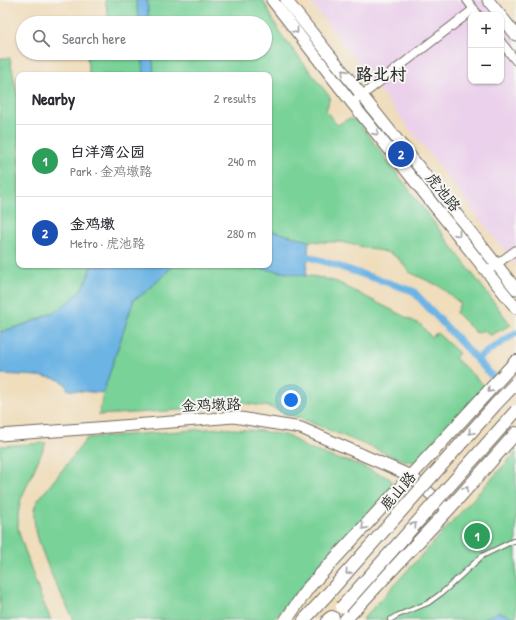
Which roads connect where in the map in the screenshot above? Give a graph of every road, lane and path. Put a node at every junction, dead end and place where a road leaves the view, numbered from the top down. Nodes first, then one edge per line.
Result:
1 (272, 0) edge
2 (286, 0) edge
3 (466, 0) edge
4 (488, 0) edge
5 (476, 12) edge
6 (498, 12) edge
7 (468, 18) edge
8 (504, 20) edge
9 (516, 35) edge
10 (504, 46) edge
11 (516, 61) edge
12 (362, 94) junction
13 (352, 102) junction
14 (516, 250) edge
15 (497, 265) junction
16 (488, 272) junction
17 (516, 289) edge
18 (516, 308) edge
19 (516, 361) edge
20 (516, 383) edge
21 (516, 411) edge
22 (516, 433) edge
23 (0, 435) edge
24 (411, 476) junction
25 (448, 510) junction
26 (516, 541) edge
27 (334, 619) edge
28 (286, 620) edge
29 (304, 620) edge
30 (390, 620) edge

1 -> 13 main road, 虎池路
12 -> 2 main road, 虎池路
3 - 5 street
4 - 6 main road
7 - 12 street
8 - 9 main road
10 - 11 street
12 - 13 street
12 - 15 main road, 虎池路
13 -> 16 main road, 虎池路
14 - 15 street
15 - 16 street
15 - 17 main road, 虎池路
16 - 18 main road, 虎池路
19 -> 24 main road
20 -> 29 main road, 鹿山路, bridge
27 -> 21 main road, bridge
25 -> 22 main road
23 - 24 main road, 金鸡墩路
24 - 25 main road, 金鸡墩路
24 -> 28 main road
25 - 27 main road
26 - 30 lane

